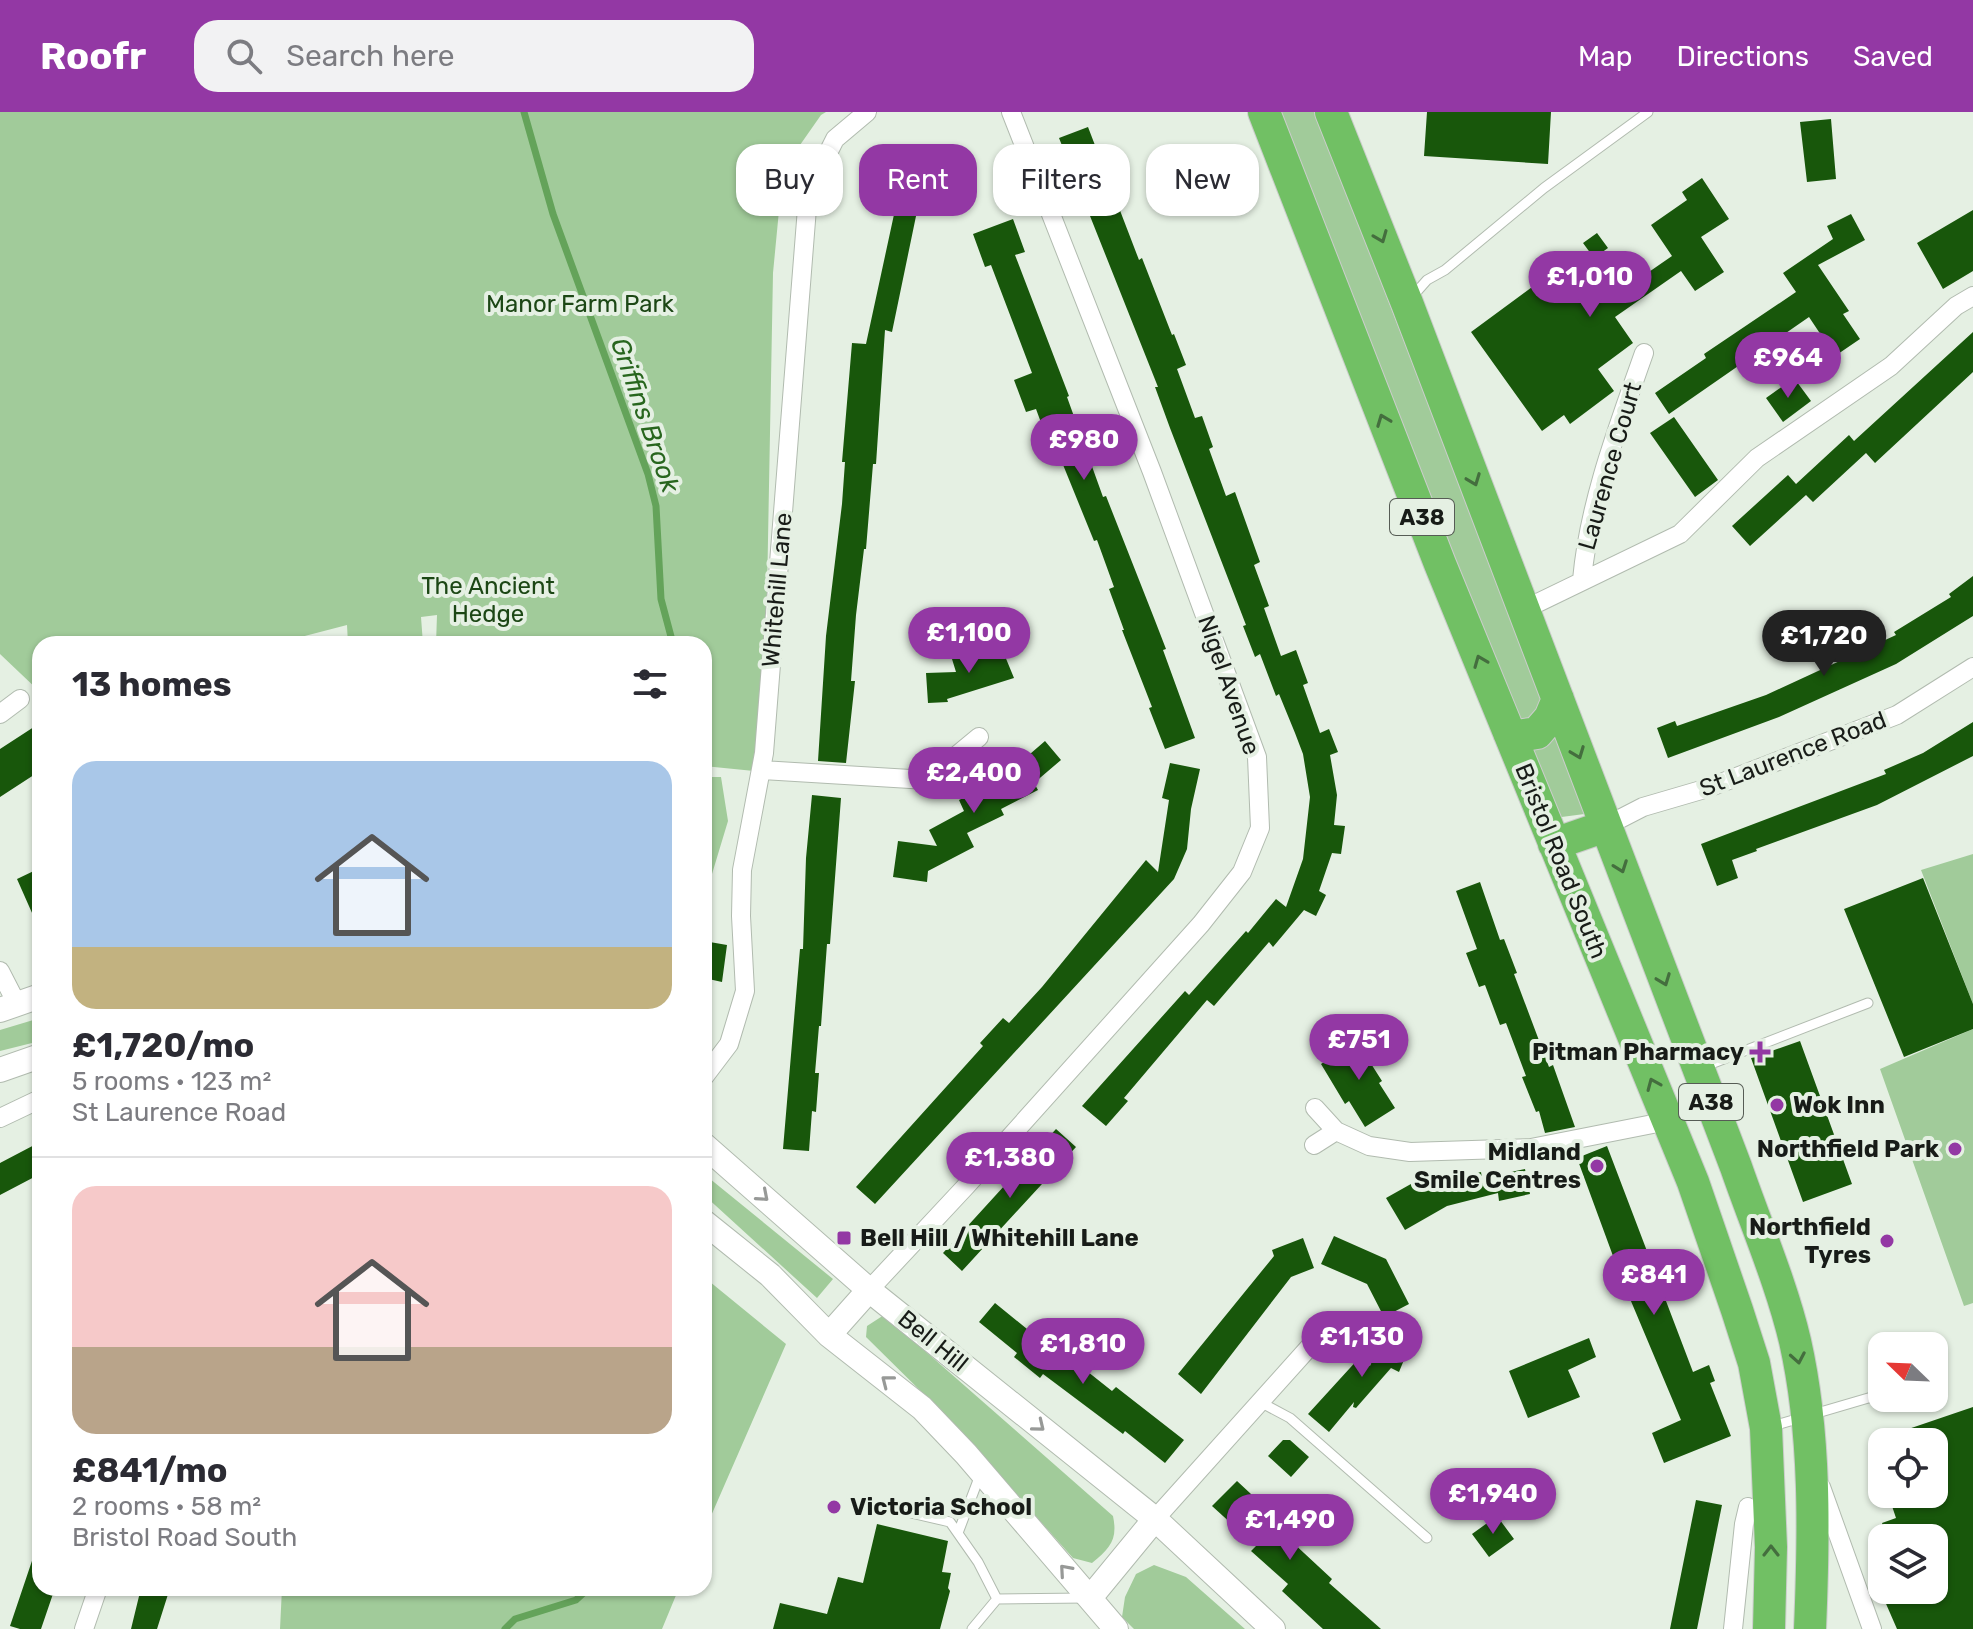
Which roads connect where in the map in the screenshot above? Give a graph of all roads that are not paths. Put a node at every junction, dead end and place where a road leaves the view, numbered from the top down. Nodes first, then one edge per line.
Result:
1 (867, 112) edge
2 (1011, 112) edge
3 (1264, 112) edge
4 (1331, 112) edge
5 (1648, 112) edge
6 (1973, 296) edge
7 (1407, 303) junction
8 (1644, 353) dead end
9 (1582, 580) junction
10 (1523, 610) junction
11 (1973, 667) edge
12 (20, 699) dead end
13 (1558, 699) junction
14 (0, 714) edge
15 (1509, 733) junction
16 (979, 737) dead end
17 (761, 770) junction
18 (1606, 826) junction
19 (1554, 844) junction
20 (0, 971) edge
21 (19, 1003) edge
22 (1868, 1003) dead end
23 (32, 1059) edge
24 (712, 1066) edge
25 (1698, 1069) junction
26 (0, 1070) edge
27 (32, 1103) edge
28 (1315, 1108) dead end
29 (0, 1118) edge
30 (1668, 1121) junction
31 (1336, 1131) junction
32 (1314, 1145) dead end
33 (712, 1152) edge
34 (712, 1228) edge
35 (869, 1290) junction
36 (1330, 1324) dead end
37 (829, 1335) junction
38 (1868, 1398) edge
39 (1260, 1402) junction
40 (1806, 1418) junction
41 (1766, 1428) junction
42 (1809, 1455) junction
43 (982, 1472) junction
44 (868, 1503) dead end
45 (1748, 1507) dead end
46 (1155, 1519) junction
47 (958, 1533) junction
48 (1427, 1538) dead end
49 (95, 1596) edge
50 (1090, 1598) junction
51 (997, 1599) junction
52 (84, 1629) edge
53 (972, 1629) edge
54 (1116, 1629) edge
55 (1273, 1629) edge
56 (1733, 1629) edge
57 (1769, 1629) edge
58 (1810, 1629) edge
59 (1872, 1629) edge

1 - 17 street, Whitehill Lane
2 - 35 street, Nigel Avenue
15 -> 3 highway, Bristol Road South / A38
4 -> 7 highway, A38
5 - 7 lane
6 - 9 street
7 -> 10 highway, A38
8 - 9 street, Laurence Court
9 - 10 street
10 - 13 highway, A38
11 - 18 street, St Laurence Road
12 - 14 street
13 - 15 highway
13 -> 18 highway, A38
15 - 19 highway, Bristol Road South / A38
16 - 17 street
17 - 24 street, Whitehill Lane
18 - 19 highway
18 -> 25 highway, A38
30 -> 19 highway, Bristol Road South / A38
20 - 21 street
22 - 25 lane
23 - 26 main road
25 -> 40 highway, A38
27 - 29 street
28 - 31 street
30 - 31 street
30 - 41 highway, Bristol Road South / A38
31 - 32 street
33 -> 35 main road, Bell Hill
34 - 37 main road
35 - 37 main road
35 -> 46 main road, Bell Hill
36 - 39 street
43 -> 37 main road
38 - 40 lane
39 - 46 street
39 - 48 lane
40 - 41 lane
40 - 42 highway, A38
57 -> 41 highway, Bristol Road South / A38
42 - 58 highway, A38
42 - 59 street
43 - 47 lane
50 -> 43 main road
44 - 47 lane
45 - 56 street
46 - 50 main road
46 - 55 main road, Bell Hill
47 - 51 lane
49 - 52 street
50 - 51 lane
50 - 54 main road
51 - 53 lane

